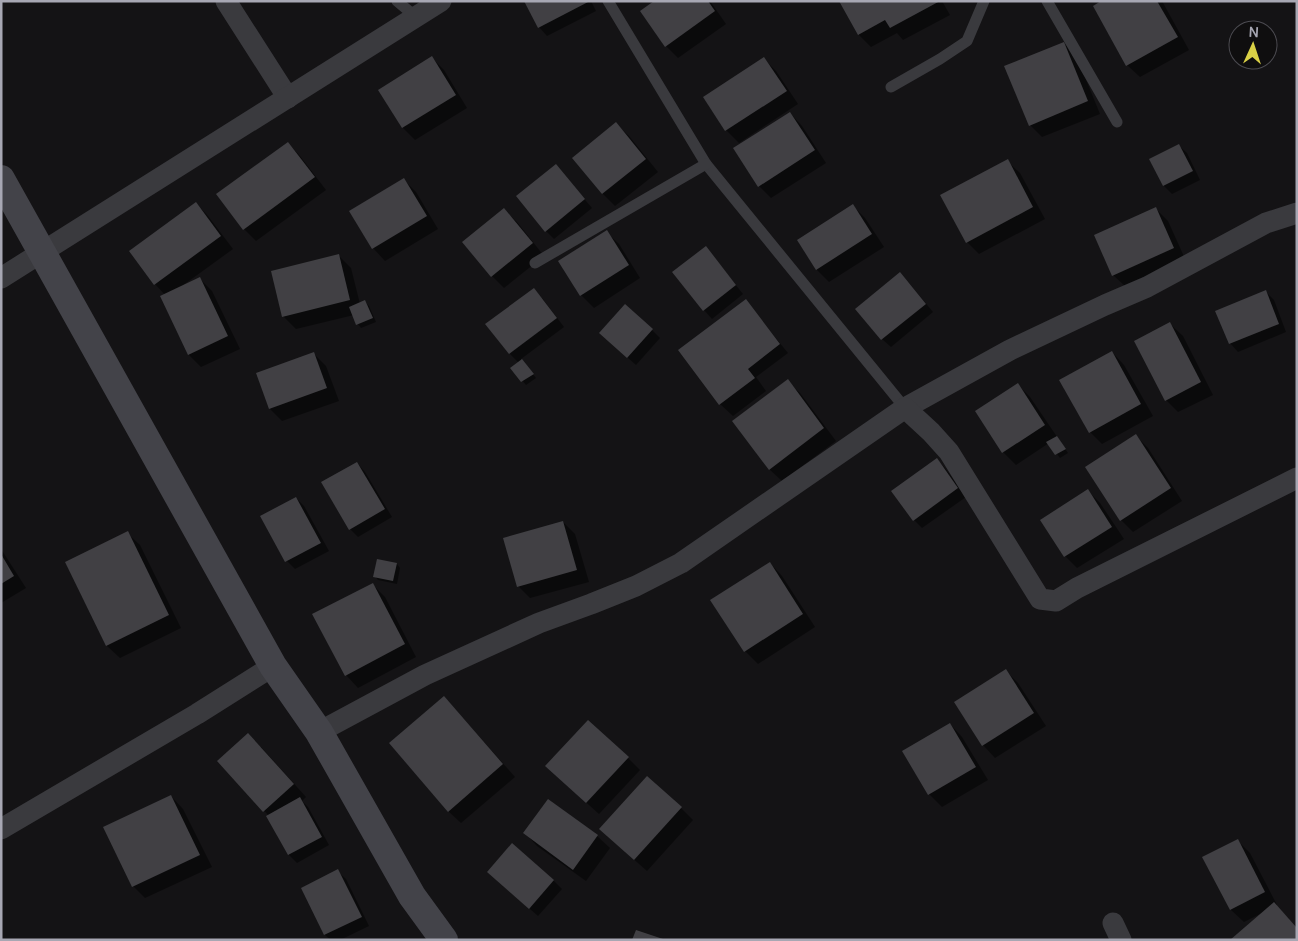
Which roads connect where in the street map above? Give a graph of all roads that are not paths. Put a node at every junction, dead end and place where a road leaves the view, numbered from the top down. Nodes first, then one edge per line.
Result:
1 (226, 1) edge
2 (397, 1) edge
3 (441, 1) edge
4 (608, 1) edge
5 (984, 1) edge
6 (1047, 1) edge
7 (416, 17) junction
8 (891, 87) dead end
9 (288, 98) junction
10 (1117, 122) dead end
11 (706, 164) junction
12 (1, 179) edge
13 (1297, 213) edge
14 (43, 252) junction
15 (535, 263) dead end
16 (1, 278) edge
17 (905, 408) junction
18 (1297, 478) edge
19 (273, 666) junction
20 (319, 732) junction
21 (1, 829) edge
22 (444, 940) edge

1 - 9 street
2 - 7 lane
3 - 7 street
4 - 11 lane
5 - 8 lane
6 - 10 lane
7 - 9 street
9 - 14 street
11 - 15 lane
11 - 17 lane
12 - 14 street
13 - 17 street
14 - 16 street
14 - 19 street
17 - 18 street
17 - 20 street
19 - 20 street
19 - 21 street
20 - 22 street

